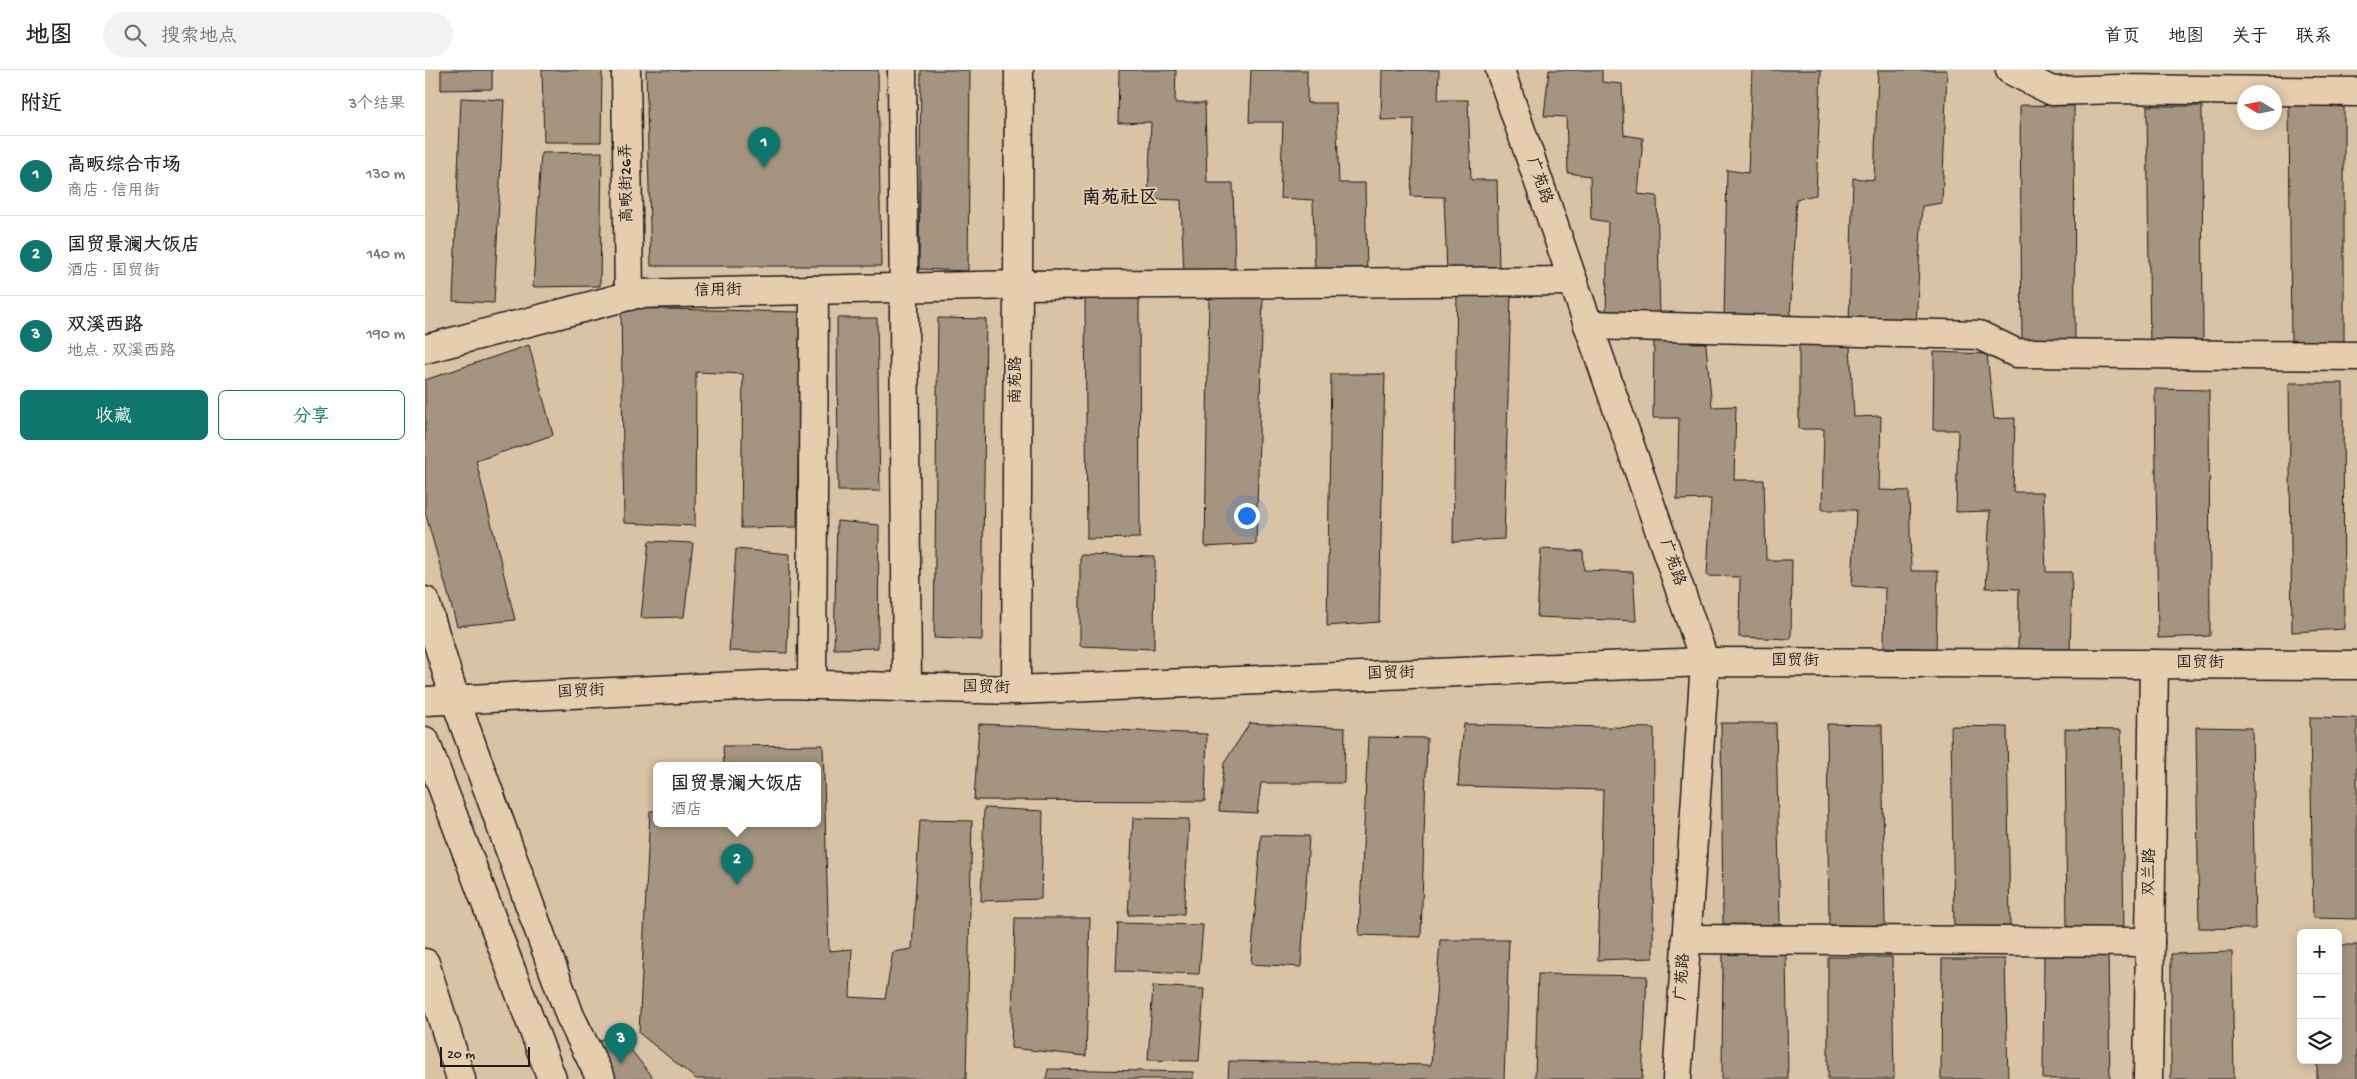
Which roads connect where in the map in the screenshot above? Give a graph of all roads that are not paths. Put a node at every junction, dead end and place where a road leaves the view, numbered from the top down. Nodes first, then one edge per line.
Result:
1 (626, 70) edge
2 (902, 70) edge
3 (1019, 70) edge
4 (1500, 70) edge
5 (2010, 70) edge
6 (2357, 92) edge
7 (1573, 281) junction
8 (1018, 285) junction
9 (904, 288) junction
10 (814, 290) junction
11 (629, 296) junction
12 (1588, 325) junction
13 (425, 349) edge
14 (2357, 356) edge
15 (425, 601) edge
16 (1705, 662) junction
17 (2154, 664) junction
18 (2357, 665) edge
19 (812, 685) junction
20 (907, 688) junction
21 (1016, 690) junction
22 (455, 699) junction
23 (425, 701) edge
24 (425, 742) edge
25 (1687, 939) junction
26 (2150, 942) junction
27 (425, 963) edge
28 (461, 1079) edge
29 (552, 1079) edge
30 (601, 1079) edge
31 (1677, 1079) edge
32 (2148, 1079) edge

1 - 11 street, 高畈街26弄
2 - 9 street
3 - 8 street, 南苑路
4 - 7 street, 广苑路
5 - 6 street
7 - 8 street, 信用街
7 - 12 street, 广苑路
8 - 9 street, 信用街
8 - 21 street, 南苑路
9 - 10 street, 信用街
9 - 20 street
10 - 11 street, 信用街
10 - 19 street
11 - 13 street, 信用街
12 - 14 street
12 - 16 street, 广苑路
15 - 22 street
16 - 17 street, 国贸街
16 - 21 street, 国贸街
16 - 25 street, 广苑路
17 - 18 street, 国贸街
17 - 26 street, 双兰路
19 - 20 street, 国贸街
19 - 22 street, 国贸街
20 - 21 street, 国贸街
22 - 23 street, 国贸街
22 - 30 street
24 - 29 street
25 - 26 street
25 - 31 street, 广苑路
26 - 32 street, 双兰路
27 - 28 street

